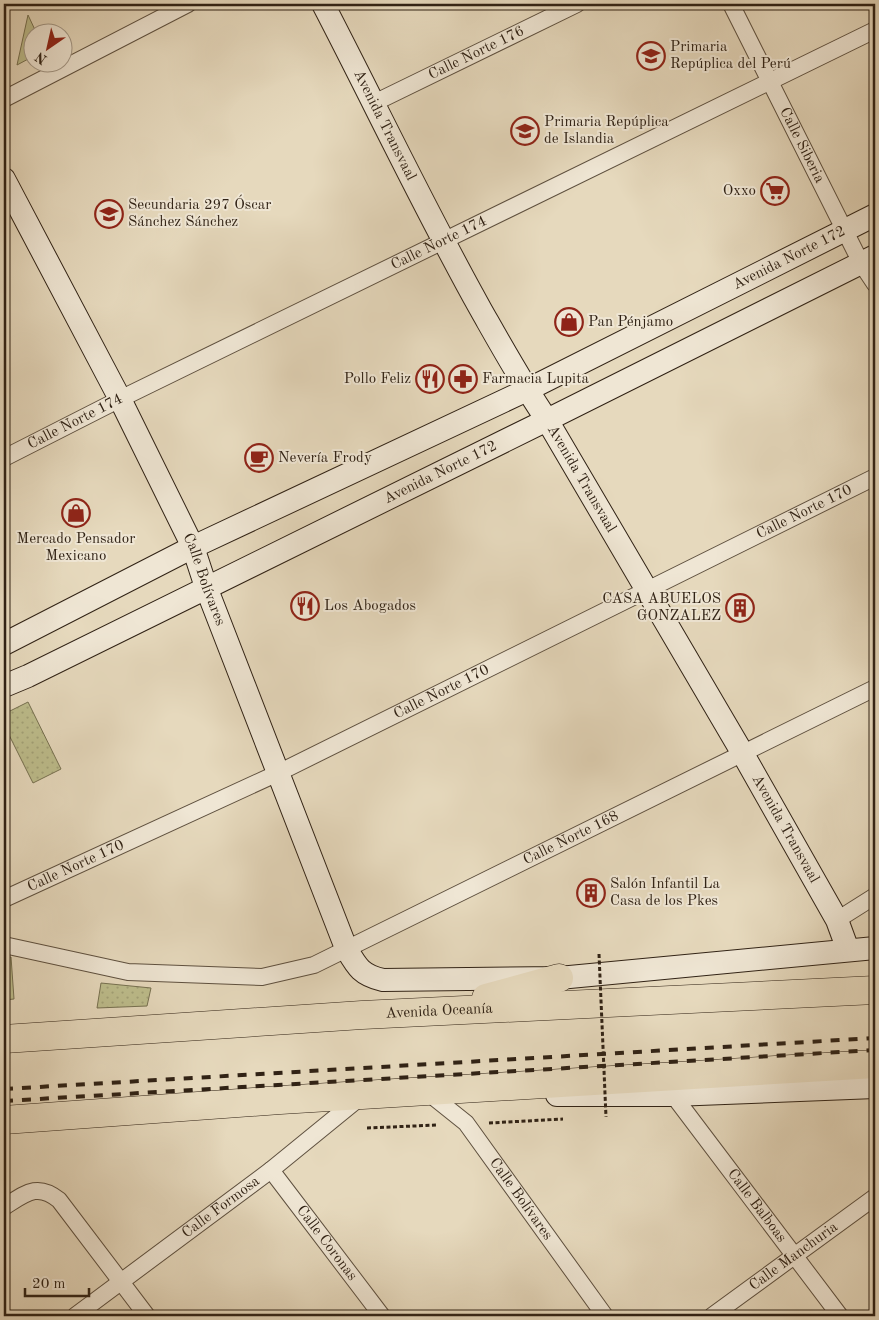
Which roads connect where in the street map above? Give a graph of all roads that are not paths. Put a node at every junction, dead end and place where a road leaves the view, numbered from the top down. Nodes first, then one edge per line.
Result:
1 (188, 4) edge
2 (323, 4) edge
3 (577, 4) edge
4 (731, 4) edge
5 (875, 30) edge
6 (771, 82) junction
7 (4, 100) edge
8 (374, 103) junction
9 (4, 179) edge
10 (875, 215) edge
11 (844, 230) junction
12 (443, 242) junction
13 (868, 260) edge
14 (875, 284) edge
15 (526, 390) junction
16 (120, 399) junction
17 (547, 420) junction
18 (4, 458) edge
19 (875, 477) edge
20 (193, 547) junction
21 (206, 587) junction
22 (647, 591) junction
23 (4, 644) edge
24 (4, 686) edge
25 (875, 688) edge
26 (743, 754) junction
27 (278, 773) junction
28 (875, 896) edge
29 (4, 899) edge
30 (837, 920) junction
31 (4, 946) edge
32 (346, 948) junction
33 (875, 948) edge
34 (848, 950) junction
35 (559, 978) junction
36 (383, 980) joint
37 (875, 990) edge
38 (439, 1012) junction
39 (4, 1038) edge
40 (875, 1064) edge
41 (501, 1087) junction
42 (875, 1087) edge
43 (426, 1091) junction
44 (364, 1095) junction
45 (673, 1095) junction
46 (4, 1120) edge
47 (271, 1170) junction
48 (875, 1197) edge
49 (4, 1207) edge
50 (794, 1255) junction
51 (122, 1282) junction
52 (75, 1316) edge
53 (147, 1316) edge
54 (382, 1316) edge
55 (605, 1316) edge
56 (712, 1316) edge
57 (840, 1316) edge

1 - 7 street
2 - 8 street, Avenida Transvaal
3 - 8 street, Calle Norte 176
4 - 6 street, Calle Siberia
5 - 6 street, Calle Norte 174
6 - 11 street, Calle Siberia
6 - 12 street, Calle Norte 174
8 - 12 street, Avenida Transvaal
9 - 16 street, Calle Bolívares
10 - 11 street, Avenida Norte 172
11 - 13 street, Calle Siberia
11 - 15 street, Avenida Norte 172
12 - 15 street, Avenida Transvaal
12 - 16 street, Calle Norte 174
13 - 14 street, Calle Siberia
13 - 17 street, Avenida Norte 172
15 - 17 street, Avenida Transvaal
15 - 20 street, Avenida Norte 172
16 - 18 street, Calle Norte 174
16 - 20 street, Calle Bolívares
17 - 21 street, Avenida Norte 172
17 - 22 street, Avenida Transvaal
19 - 22 street, Calle Norte 170
20 - 21 street, Calle Bolívares
20 - 23 street, Avenida Norte 172
21 - 24 street, Avenida Norte 172
21 - 27 street, Calle Bolívares
22 - 26 street, Avenida Transvaal
22 - 27 street, Calle Norte 170
25 - 26 street, Calle Norte 168
26 - 30 street, Avenida Transvaal
26 - 32 street, Calle Norte 168
27 - 29 street, Calle Norte 170
27 - 32 street, Calle Bolívares
28 - 30 street
30 - 34 street, Avenida Transvaal
31 - 32 street, Calle Norte 168
32 - 36 street, Calle Bolívares
33 - 34 street, Avenida Oceanía
34 - 35 street, Avenida Oceanía
35 - 36 street, Avenida Oceanía
35 - 38 highway
37 - 38 highway, Avenida Oceanía
38 - 39 highway, Avenida Oceanía
40 - 41 highway
41 - 43 highway
41 - 45 street
42 - 45 street
43 - 44 highway
43 - 55 street, Calle Bolívares
44 - 46 highway
44 - 47 street, Calle Formosa
45 - 50 street, Calle Balboas
47 - 51 street, Calle Formosa
47 - 54 street, Calle Coronas
48 - 50 street, Calle Manchuria
49 - 51 street
50 - 56 street, Calle Manchuria
50 - 57 street, Calle Balboas
51 - 52 street, Calle Formosa
51 - 53 street

